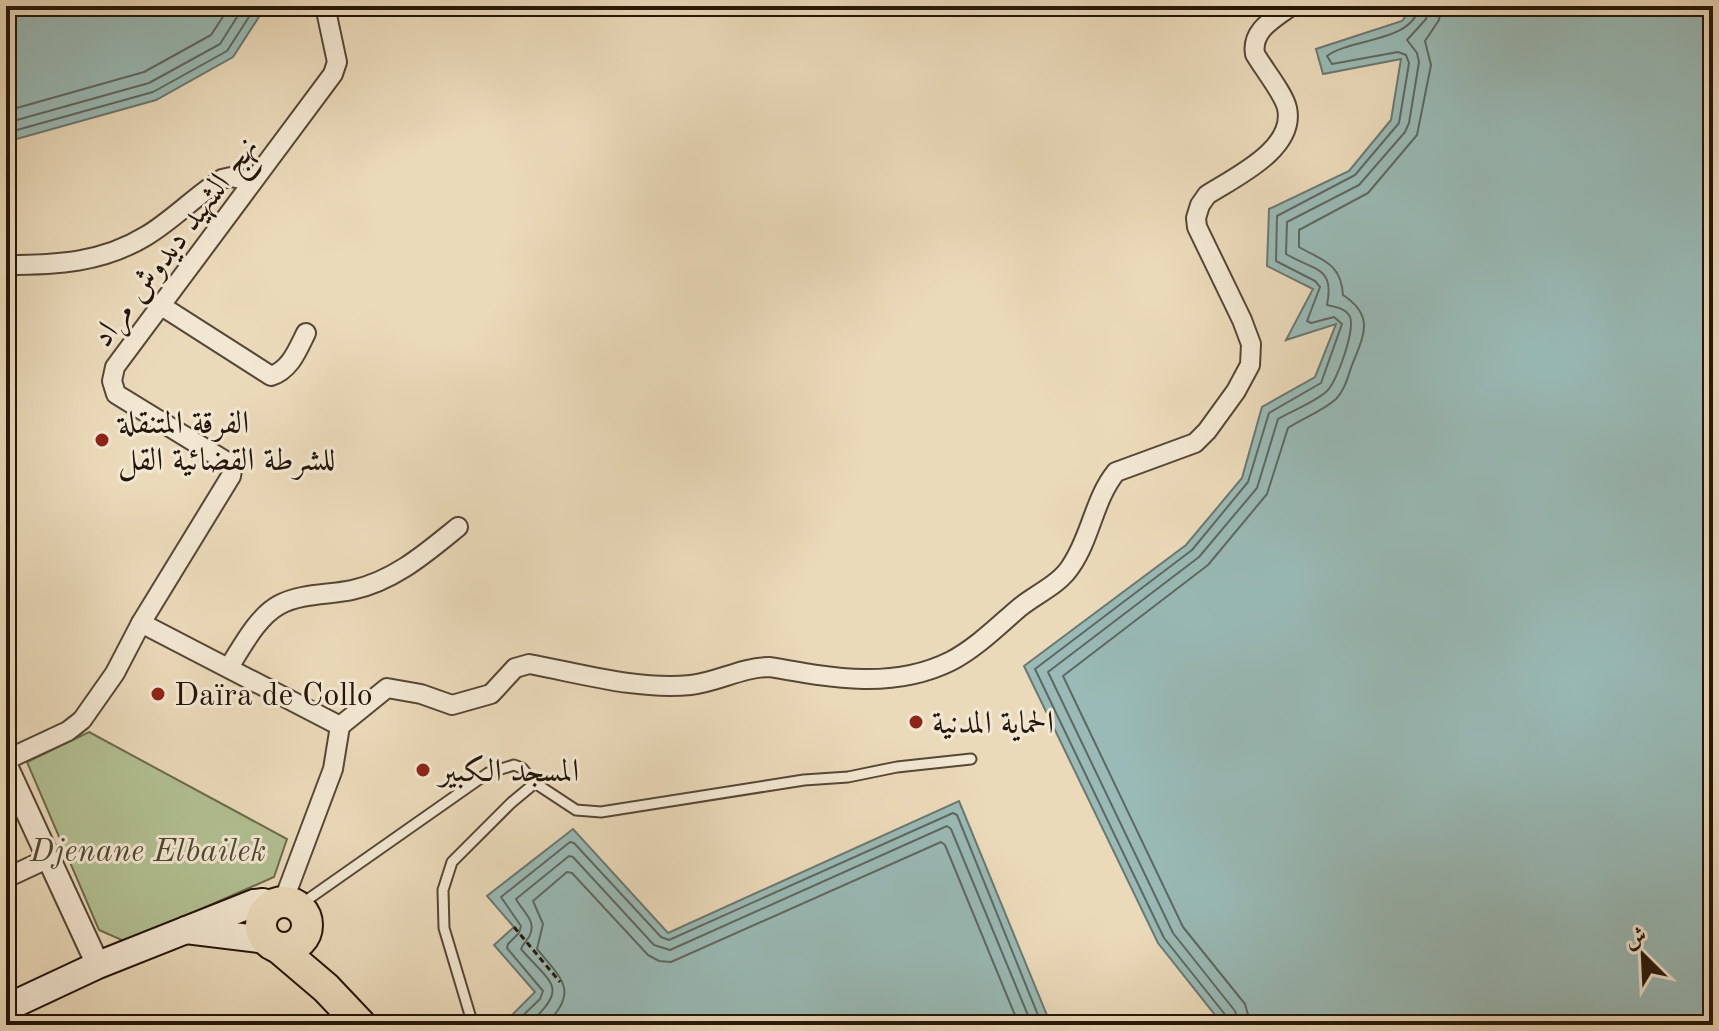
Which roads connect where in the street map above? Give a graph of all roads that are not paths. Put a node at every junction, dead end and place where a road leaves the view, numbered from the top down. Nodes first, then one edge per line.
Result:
1 (325, 6) edge
2 (1291, 6) edge
3 (251, 181) junction
4 (6, 265) edge
5 (160, 305) junction
6 (306, 333) dead end
7 (458, 527) dead end
8 (141, 623) junction
9 (229, 667) junction
10 (340, 726) junction
11 (971, 759) dead end
12 (6, 760) edge
13 (6, 766) edge
14 (535, 783) junction
15 (47, 859) junction
16 (6, 878) edge
17 (290, 910) junction
18 (182, 929) junction
19 (272, 944) junction
20 (98, 965) junction
21 (326, 988) junction
22 (6, 1008) edge
23 (361, 1025) edge
24 (473, 1025) edge

1 - 3 street, نهج الشهيد ديدوش مراد
2 - 10 street
3 - 4 street
3 - 5 street, نهج الشهيد ديدوش مراد
5 - 6 street
5 - 8 street, نهج الشهيد ديدوش مراد
7 - 9 street
8 - 9 street
8 - 12 street, نهج الشهيد ديدوش مراد
9 - 10 street
10 - 17 street
11 - 14 lane
13 - 15 street
14 - 17 lane
14 - 24 lane
15 - 16 street
15 - 20 street
17 - 18 main road
17 - 19 main road
17 - 19 main road
17 - 21 main road
18 - 19 main road
18 - 20 main road
19 - 21 main road
20 - 22 main road
21 - 23 main road

